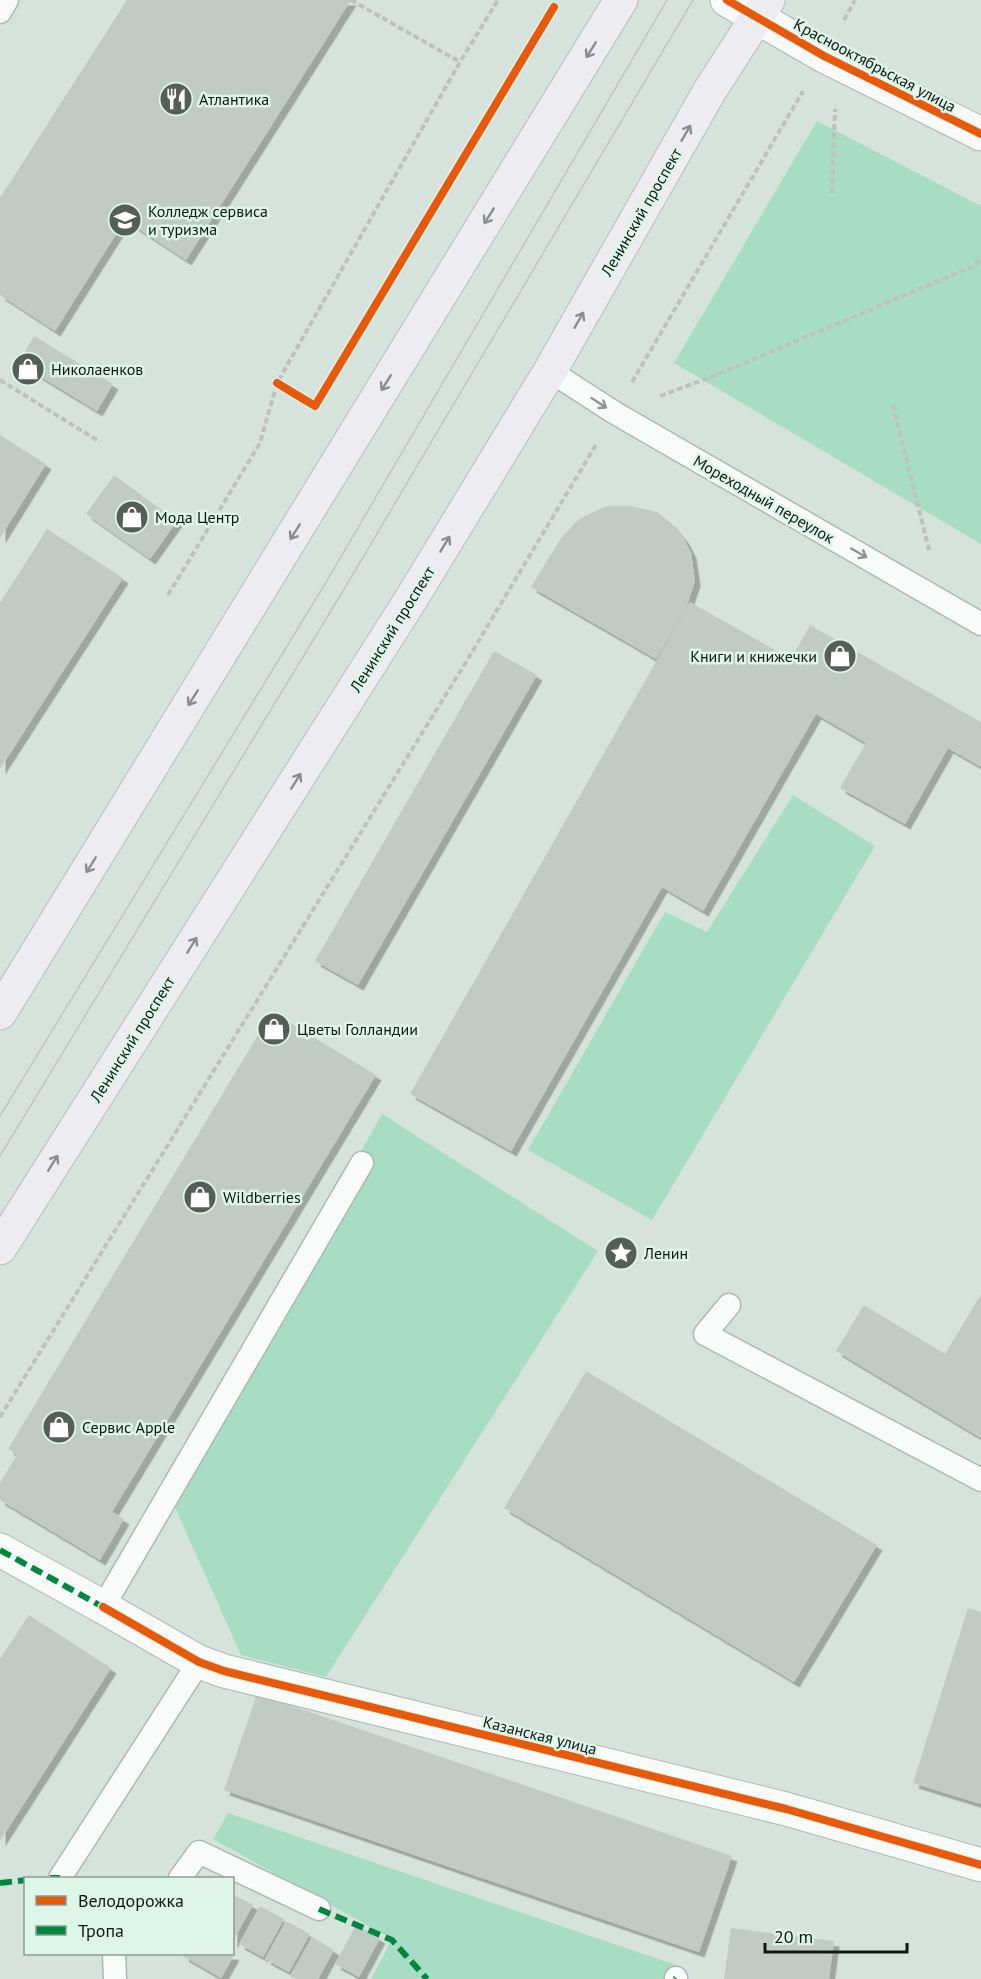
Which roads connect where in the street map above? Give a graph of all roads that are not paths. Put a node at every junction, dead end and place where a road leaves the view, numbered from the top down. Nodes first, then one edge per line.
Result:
1 (7, 0) edge
2 (621, 0) edge
3 (727, 0) edge
4 (763, 9) edge
5 (0, 12) edge
6 (981, 134) edge
7 (550, 371) junction
8 (981, 624) edge
9 (0, 1013) edge
10 (362, 1163) dead end
11 (0, 1248) edge
12 (729, 1305) dead end
13 (981, 1480) edge
14 (0, 1550) edge
15 (103, 1607) junction
16 (199, 1662) junction
17 (981, 1865) edge
18 (61, 1877) edge
19 (181, 1877) edge
20 (319, 1909) dead end
21 (114, 1955) edge
22 (115, 1979) edge

1 - 5 lane
2 -> 9 main road
3 - 4 street, Краснооктябрьская улица
4 - 6 street, Краснооктябрьская улица
7 -> 4 main road, Ленинский проспект
7 -> 8 lane, Мореходный переулок
11 -> 7 main road, Ленинский проспект
10 - 15 lane
12 - 13 lane
14 - 15 street, Казанская улица
15 - 16 street, Казанская улица
16 - 17 street, Казанская улица
16 - 18 lane
19 - 20 lane
21 - 22 lane

